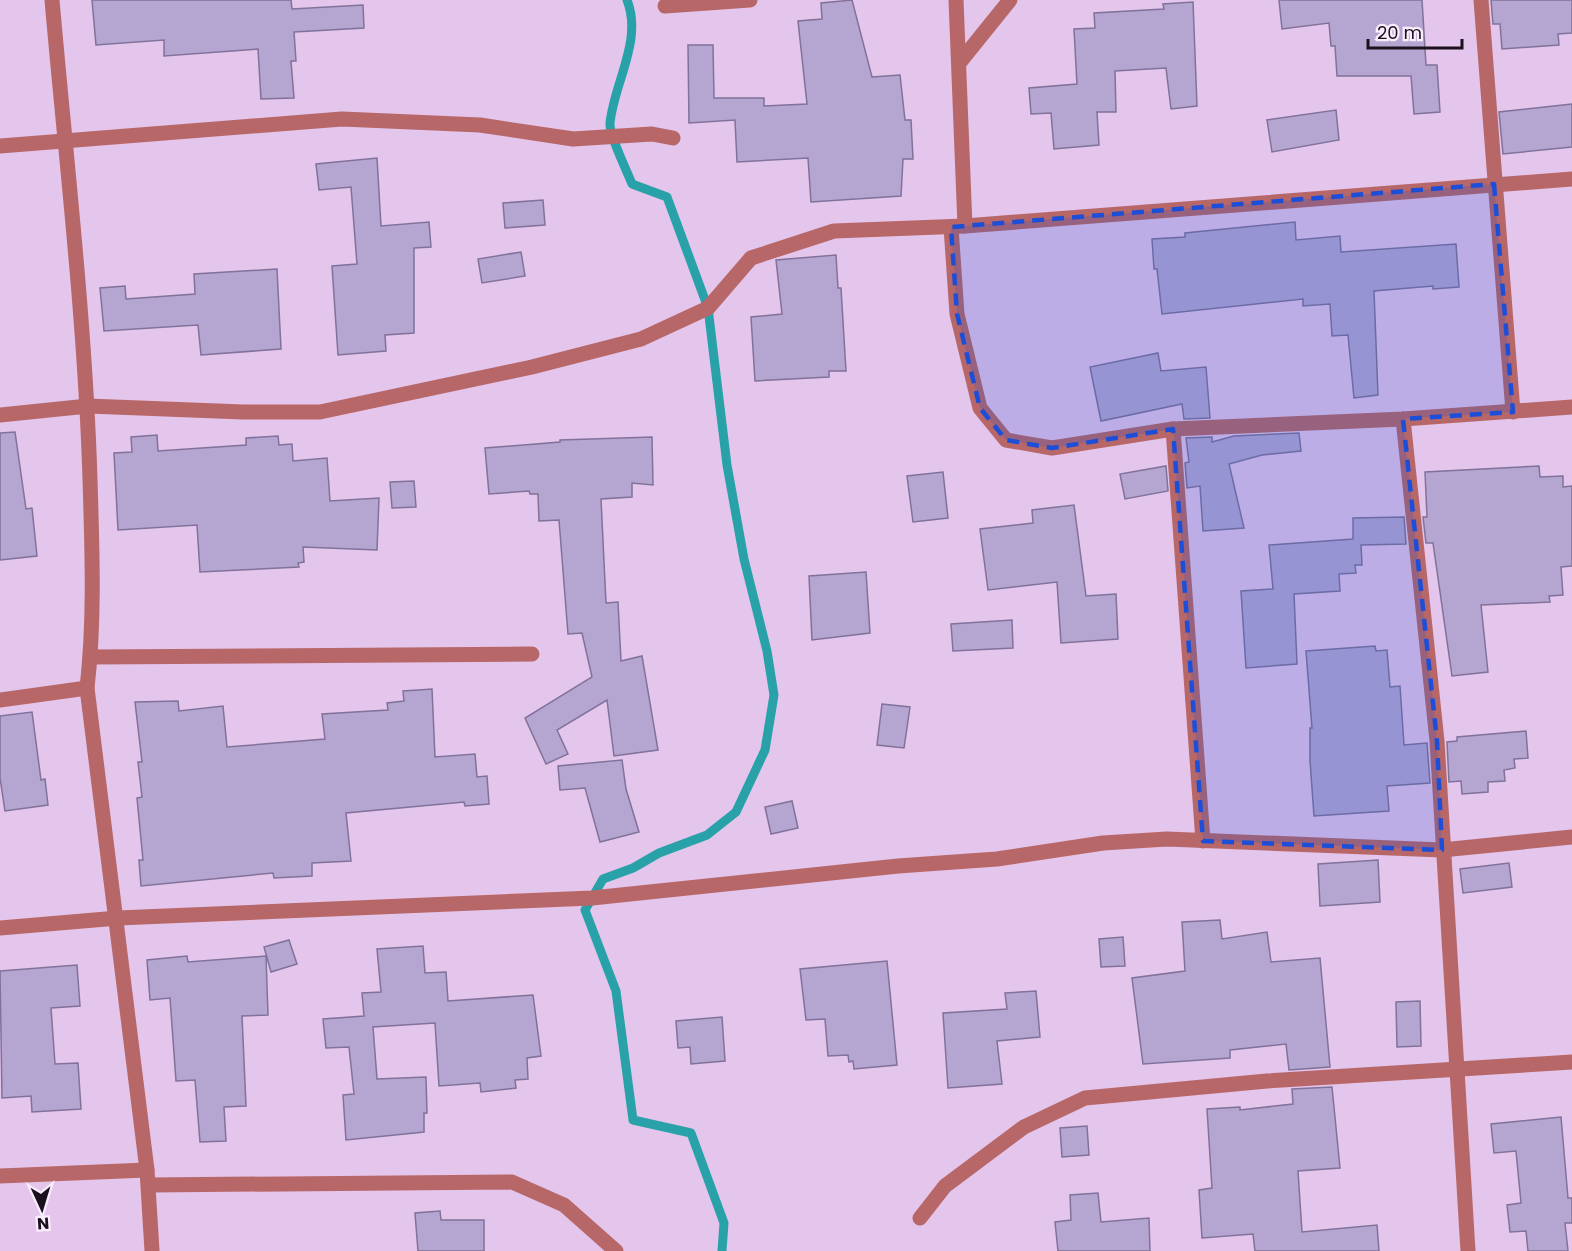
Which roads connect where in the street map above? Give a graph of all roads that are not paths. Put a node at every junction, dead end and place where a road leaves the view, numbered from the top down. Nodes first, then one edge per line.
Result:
1 (52, 0) edge
2 (750, 0) edge
3 (956, 0) edge
4 (1010, 0) edge
5 (1481, 0) edge
6 (665, 6) dead end
7 (960, 62) junction
8 (673, 138) dead end
9 (64, 142) junction
10 (0, 146) edge
11 (1572, 178) edge
12 (1494, 184) junction
13 (958, 226) junction
14 (88, 406) junction
15 (1572, 407) edge
16 (1513, 412) junction
17 (0, 415) edge
18 (1403, 419) junction
19 (1173, 429) junction
20 (532, 654) dead end
21 (91, 657) junction
22 (87, 688) junction
23 (0, 699) edge
24 (1572, 837) edge
25 (1203, 841) junction
26 (1442, 850) junction
27 (118, 918) junction
28 (0, 928) edge
29 (1572, 1062) edge
30 (1456, 1069) junction
31 (0, 1176) edge
32 (148, 1177) junction
33 (920, 1218) dead end
34 (152, 1251) edge
35 (616, 1251) edge
36 (1468, 1251) edge

1 - 9 street
2 - 6 street
3 - 7 street
4 - 7 street
5 - 12 street
7 - 13 street
8 - 9 street
9 - 10 street
9 - 14 street
11 - 12 street
12 - 13 street
12 - 16 street
13 - 14 street
13 - 19 street
14 - 17 street
14 - 21 street
15 - 16 street
16 - 18 street
18 - 19 street
18 - 26 street
19 - 25 street
20 - 21 street
21 - 22 street
22 - 23 street
22 - 27 street
24 - 26 street
25 - 26 street
25 - 27 street
26 - 30 street
27 - 28 street
27 - 32 street
29 - 30 street
30 - 33 street
30 - 36 street
31 - 32 street
32 - 34 street
32 - 35 street

